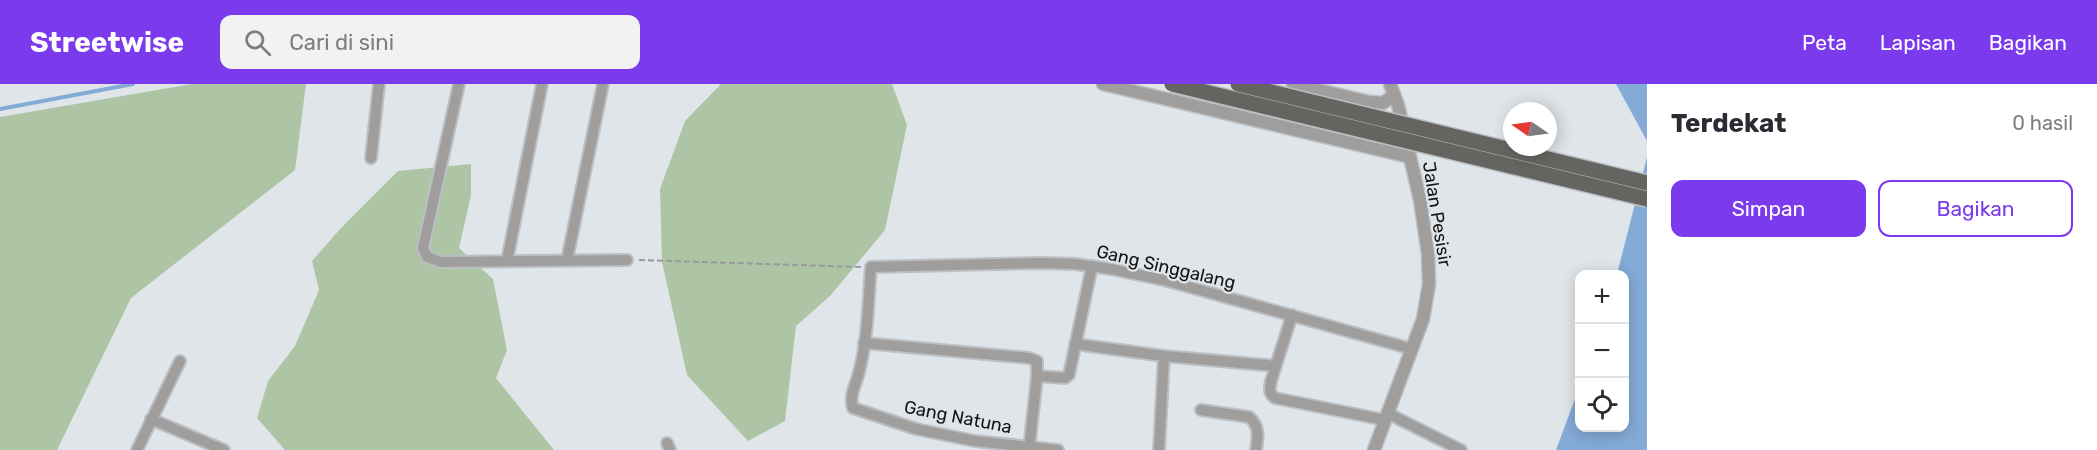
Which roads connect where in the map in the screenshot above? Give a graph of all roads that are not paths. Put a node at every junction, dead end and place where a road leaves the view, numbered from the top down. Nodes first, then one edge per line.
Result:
1 (379, 84) edge
2 (459, 84) edge
3 (542, 84) edge
4 (603, 84) edge
5 (1103, 84) edge
6 (1172, 84) edge
7 (1238, 84) edge
8 (1293, 84) edge
9 (1392, 90) edge
10 (1410, 157) junction
11 (371, 158) dead end
12 (1647, 183) edge
13 (1647, 199) edge
14 (567, 260) junction
15 (627, 260) road end
16 (507, 261) junction
17 (1092, 266) junction
18 (1292, 315) junction
19 (864, 343) junction
20 (1075, 344) junction
21 (1412, 349) junction
22 (1164, 356) junction
23 (180, 362) dead end
24 (1276, 366) junction
25 (1037, 376) junction
26 (1201, 410) dead end
27 (1386, 416) junction
28 (151, 419) junction
29 (1029, 449) edge
30 (136, 450) edge
31 (224, 450) edge
32 (1058, 450) edge
33 (1159, 450) edge
34 (1256, 450) edge
35 (1374, 450) edge
36 (1461, 450) edge

1 - 11 street
2 - 16 street
3 - 16 street
4 - 14 street
5 - 10 street
6 - 13 main road, bridge
7 - 12 main road, bridge
8 - 9 street
9 - 10 street, Jalan Pesisir
10 - 21 street, Jalan Pesisir
14 - 15 street
14 - 16 street
17 - 18 street, Gang Singgalang
17 - 19 street, Gang Singgalang
17 - 20 street
18 - 21 street, Gang Singgalang
18 - 24 street
19 - 25 street
19 - 29 street, Gang Natuna
20 - 22 street
20 - 25 street
21 - 27 street, Jalan Pesisir
22 - 24 street
22 - 33 street
23 - 28 street
24 - 27 street
25 - 29 street
26 - 34 street
27 - 35 street, Jalan Pesisir
27 - 36 street
28 - 30 street
28 - 31 street
29 - 32 street, Gang Natuna

